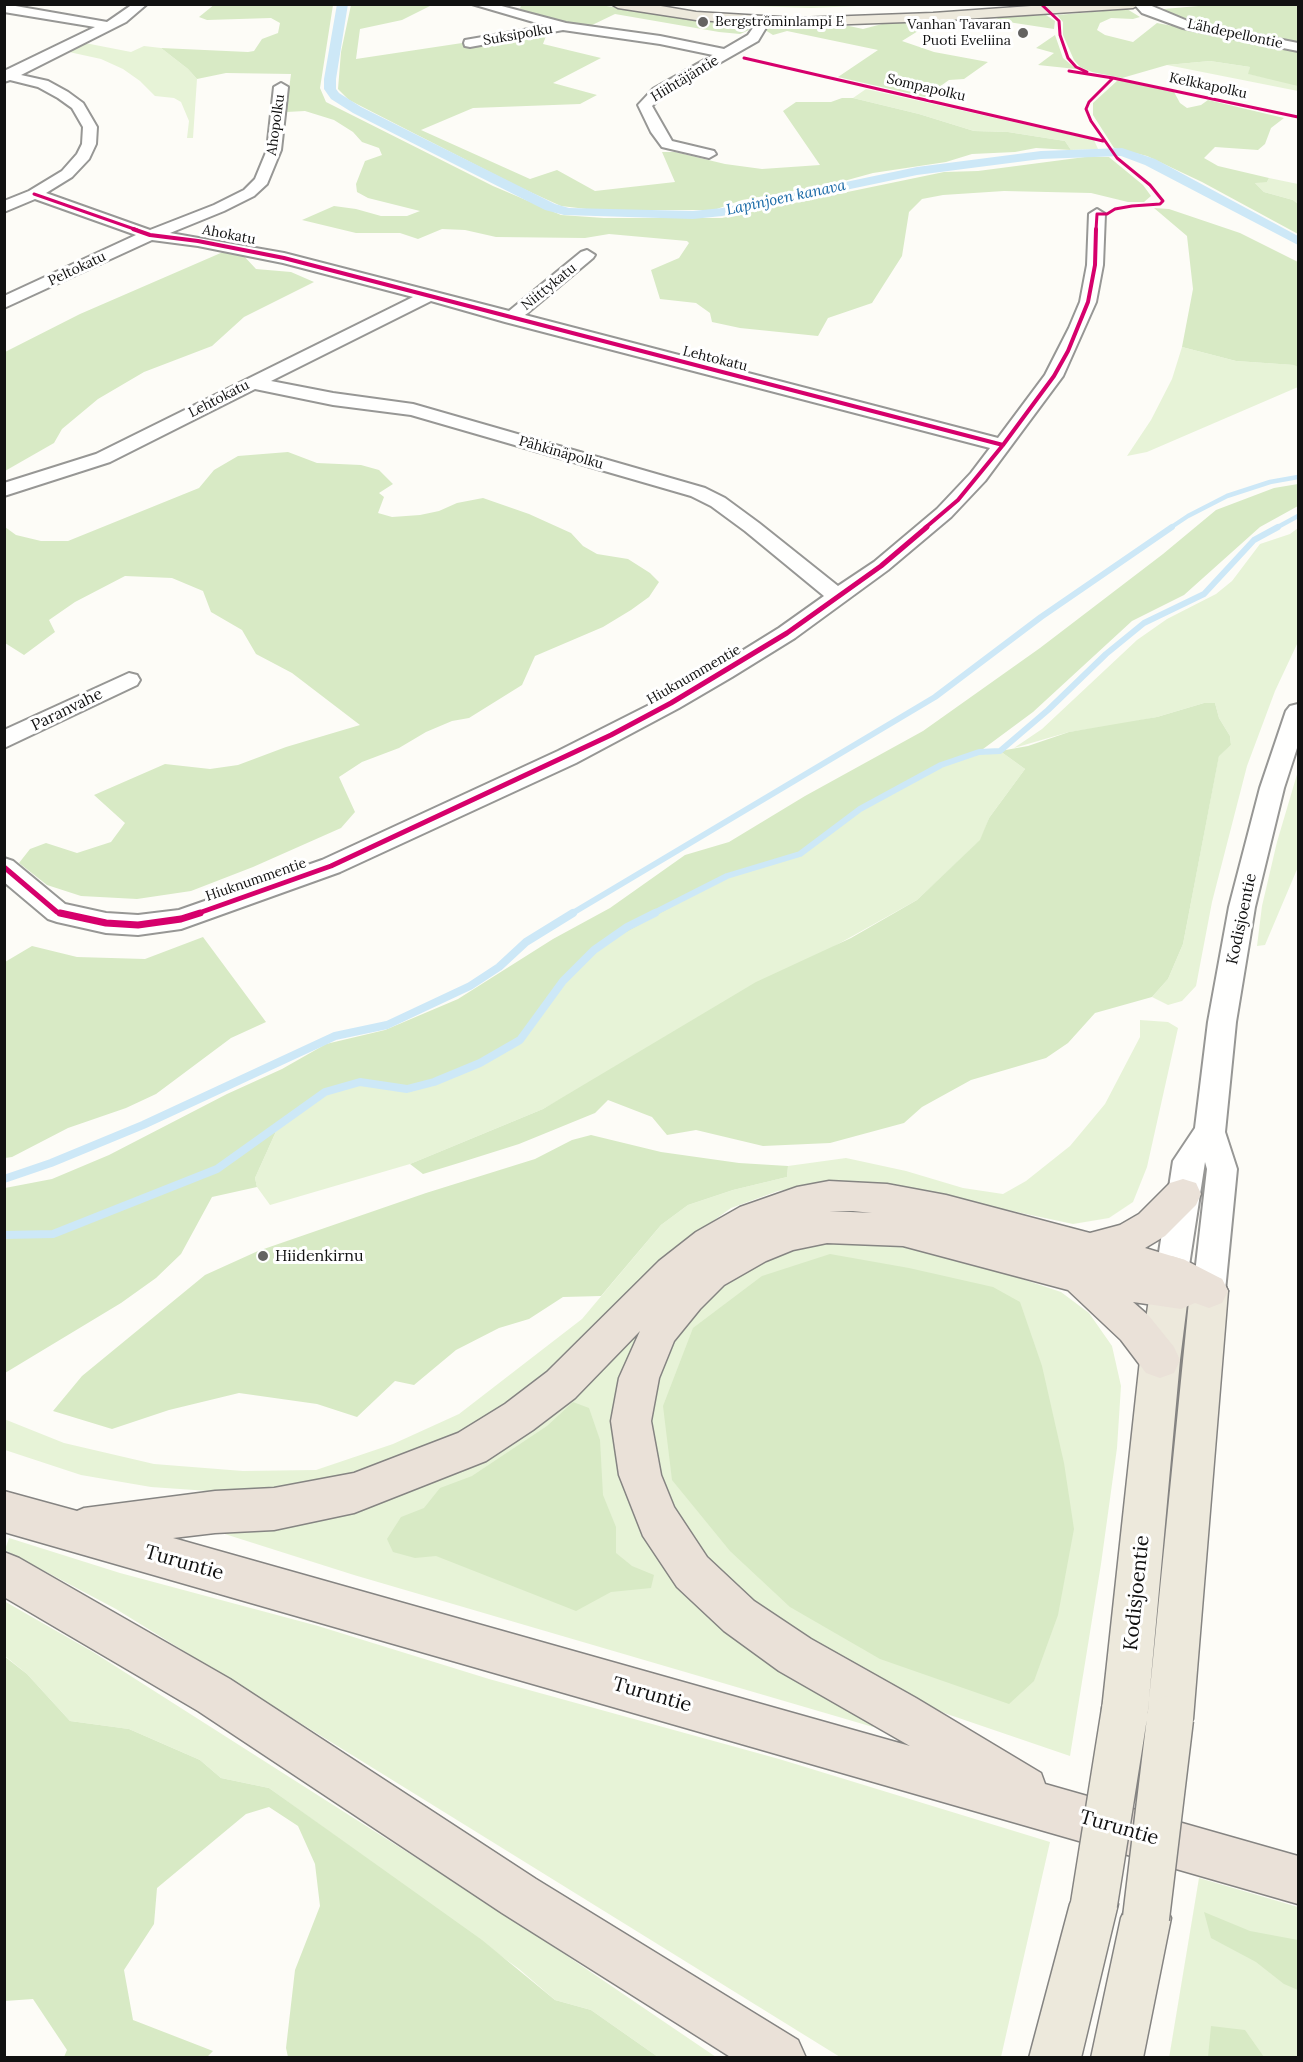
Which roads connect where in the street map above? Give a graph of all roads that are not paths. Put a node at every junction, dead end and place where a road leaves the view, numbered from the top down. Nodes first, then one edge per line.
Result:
1 (141, 4) edge
2 (478, 4) edge
3 (618, 4) edge
4 (1133, 4) edge
5 (1140, 4) edge
6 (4, 8) edge
7 (764, 21) junction
8 (109, 26) junction
9 (566, 27) junction
10 (470, 43) dead end
11 (1299, 47) edge
12 (727, 54) junction
13 (6, 76) edge
14 (281, 87) dead end
15 (709, 154) dead end
16 (34, 194) junction
17 (4, 207) edge
18 (1097, 214) dead end
19 (150, 235) junction
20 (587, 255) dead end
21 (425, 295) junction
22 (4, 303) edge
23 (511, 318) junction
24 (251, 383) junction
25 (1003, 445) junction
26 (4, 490) edge
27 (838, 597) junction
28 (129, 680) dead end
29 (1299, 711) edge
30 (4, 740) edge
31 (4, 867) edge
32 (1210, 1132) junction
33 (1183, 1194) junction
34 (1085, 1263) junction
35 (1184, 1285) junction
36 (1160, 1360) junction
37 (4, 1511) edge
38 (73, 1531) junction
39 (4, 1573) edge
40 (1059, 1811) junction
41 (1299, 1880) edge
42 (780, 2058) edge
43 (1055, 2058) edge
44 (1117, 2058) edge

1 - 8 street
2 - 9 street
3 - 7 main road
4 - 7 main road
5 - 11 street, Lähdepellontie
6 - 8 street
7 - 12 street, Hiihtäjäntie
8 - 13 street
9 - 10 street, Suksipolku
9 - 12 street
12 - 15 street, Hiihtäjäntie
13 - 16 street
14 - 19 street, Ahopolku
16 - 17 street
16 - 19 street, Ahokatu
18 - 25 street, Hiuknummentie
19 - 21 street, Ahokatu
19 - 22 street, Peltokatu
20 - 23 street, Niittykatu
21 - 23 street, Lehtokatu
21 - 24 street, Lehtokatu
23 - 25 street, Lehtokatu
24 - 26 street, Lehtokatu
24 - 27 street, Pähkinäpolku
25 - 27 street, Hiuknummentie
27 - 31 street, Hiuknummentie
28 - 30 street, Paranvahe
29 - 32 street, Kodisjoentie
32 - 33 street, Kodisjoentie
32 - 35 street, Kodisjoentie
33 - 34 highway
33 - 35 street, Kodisjoentie
34 - 35 highway
34 - 36 highway
34 - 38 highway
34 - 40 highway
35 - 36 main road, Kodisjoentie
35 - 44 main road, Kodisjoentie, bridge
36 - 43 main road, Kodisjoentie, bridge
37 - 38 highway, Turuntie
38 - 40 highway, Turuntie
39 - 42 highway
40 - 41 highway, Turuntie

